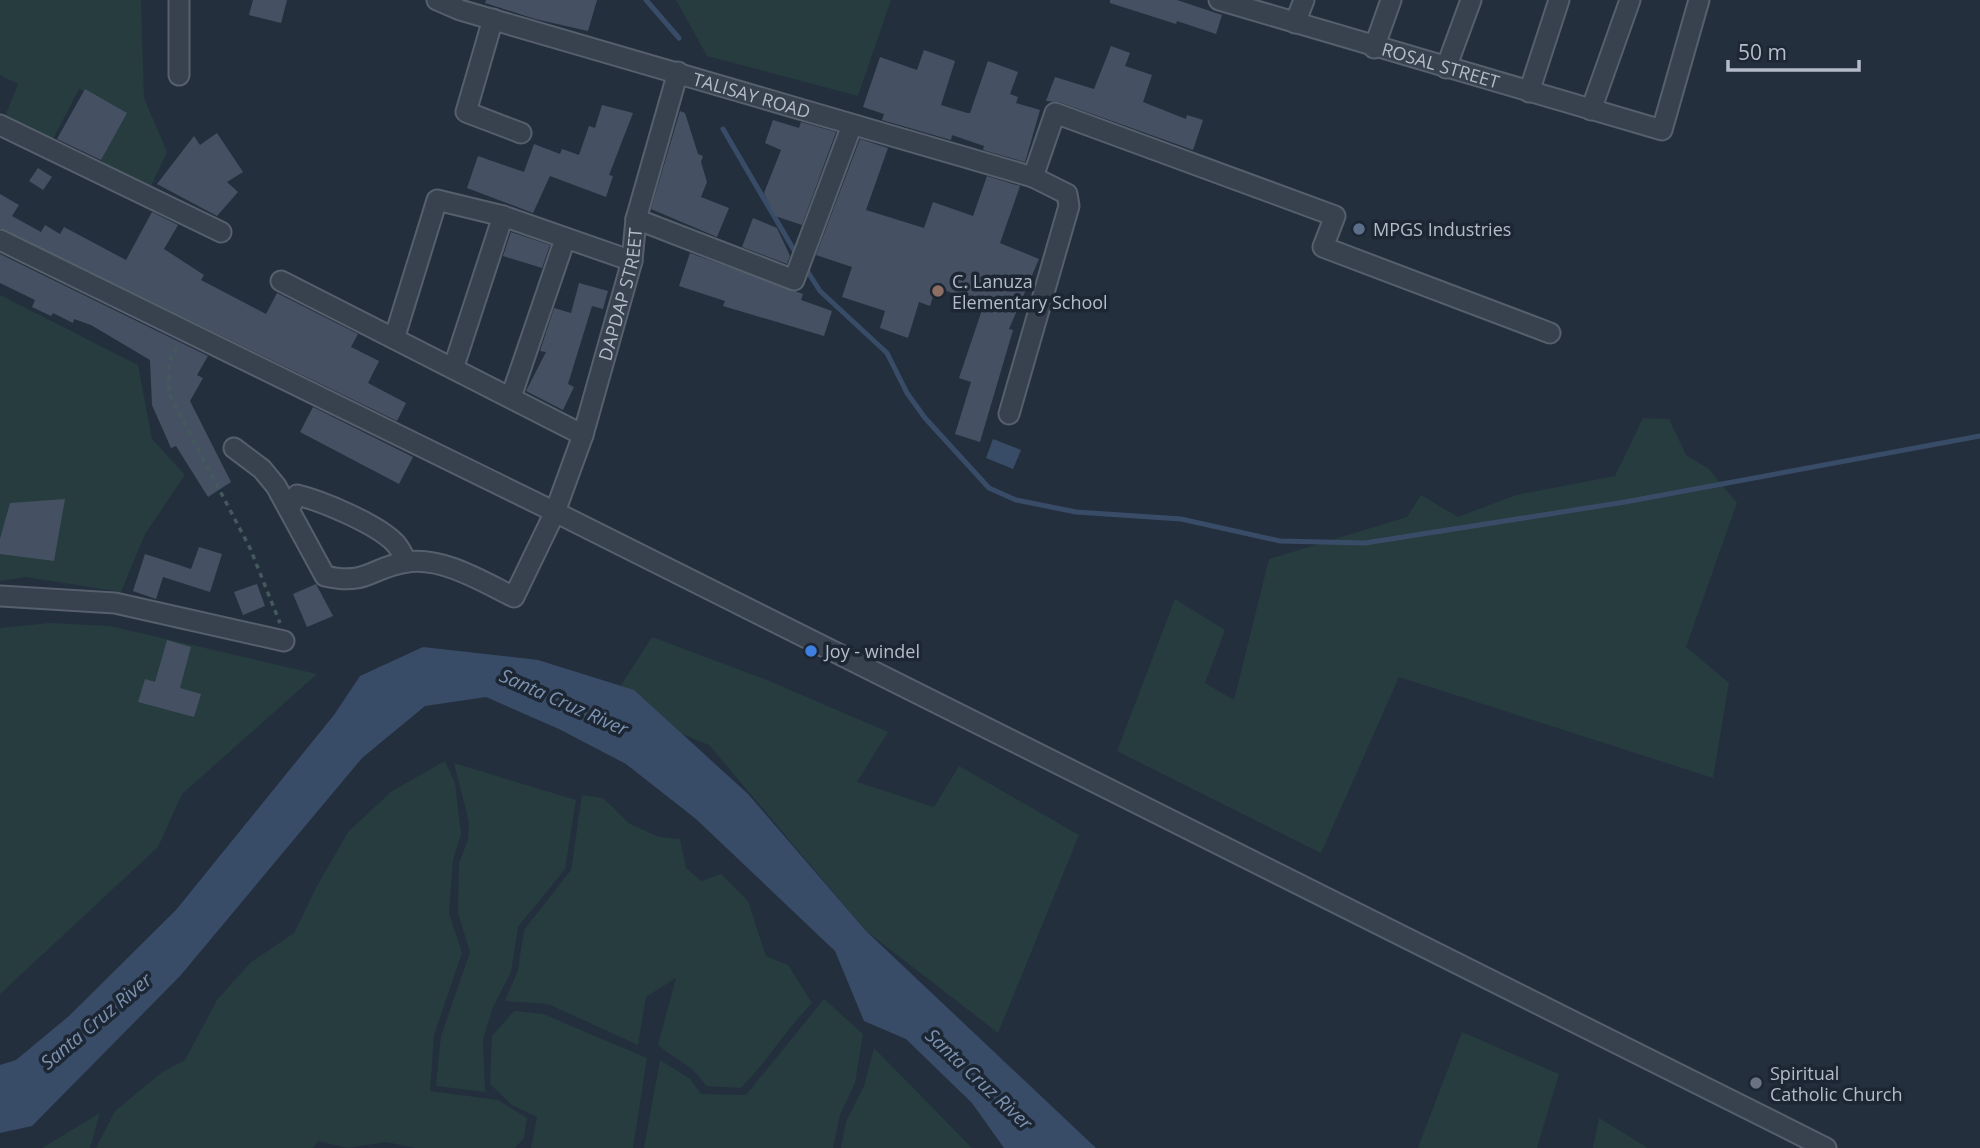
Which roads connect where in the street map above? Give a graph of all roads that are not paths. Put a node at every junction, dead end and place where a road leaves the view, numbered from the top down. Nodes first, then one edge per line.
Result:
1 (179, 0) edge
2 (437, 0) edge
3 (1219, 0) edge
4 (1304, 0) edge
5 (1391, 0) edge
6 (1471, 0) edge
7 (1559, 0) edge
8 (1630, 0) edge
9 (1699, 0) edge
10 (493, 19) junction
11 (1295, 23) junction
12 (1374, 48) junction
13 (1446, 68) junction
14 (678, 72) junction
15 (178, 75) dead end
16 (1529, 92) junction
17 (1591, 110) junction
18 (852, 124) junction
19 (0, 125) edge
20 (521, 133) dead end
21 (1032, 177) junction
22 (503, 216) junction
23 (636, 219) junction
24 (221, 232) dead end
25 (565, 239) junction
26 (0, 240) edge
27 (632, 261) junction
28 (281, 281) dead end
29 (1550, 333) dead end
30 (395, 336) junction
31 (454, 366) junction
32 (511, 397) junction
33 (1009, 414) dead end
34 (583, 435) junction
35 (234, 448) dead end
36 (289, 509) junction
37 (555, 512) junction
38 (407, 562) junction
39 (0, 596) edge
40 (284, 641) road end
41 (1826, 1148) edge

1 - 15 street
2 - 10 street, TALISAY ROAD
3 - 11 street, ROSAL STREET
4 - 11 street
5 - 12 street
6 - 13 street
7 - 16 street
8 - 17 street
9 - 17 street, ROSAL STREET
10 - 14 street, TALISAY ROAD
10 - 20 street
11 - 12 street, ROSAL STREET
12 - 13 street, ROSAL STREET
13 - 16 street, ROSAL STREET
14 - 18 street, TALISAY ROAD
14 - 23 street, DAPDAP STREET
16 - 17 street, ROSAL STREET
18 - 21 street, TALISAY ROAD
18 - 23 street
19 - 24 street
21 - 29 street
21 - 33 street, TALISAY ROAD
22 - 25 street
22 - 30 street
22 - 31 street
23 - 27 street, DAPDAP STREET
25 - 27 street
25 - 32 street
26 - 37 street
27 - 34 street, DAPDAP STREET
28 - 30 street
30 - 31 street
31 - 32 street
32 - 34 street
34 - 37 street, DAPDAP STREET
35 - 36 street
36 - 38 street
36 - 38 street
37 - 38 street, DAPDAP STREET
37 - 41 street
39 - 40 street

